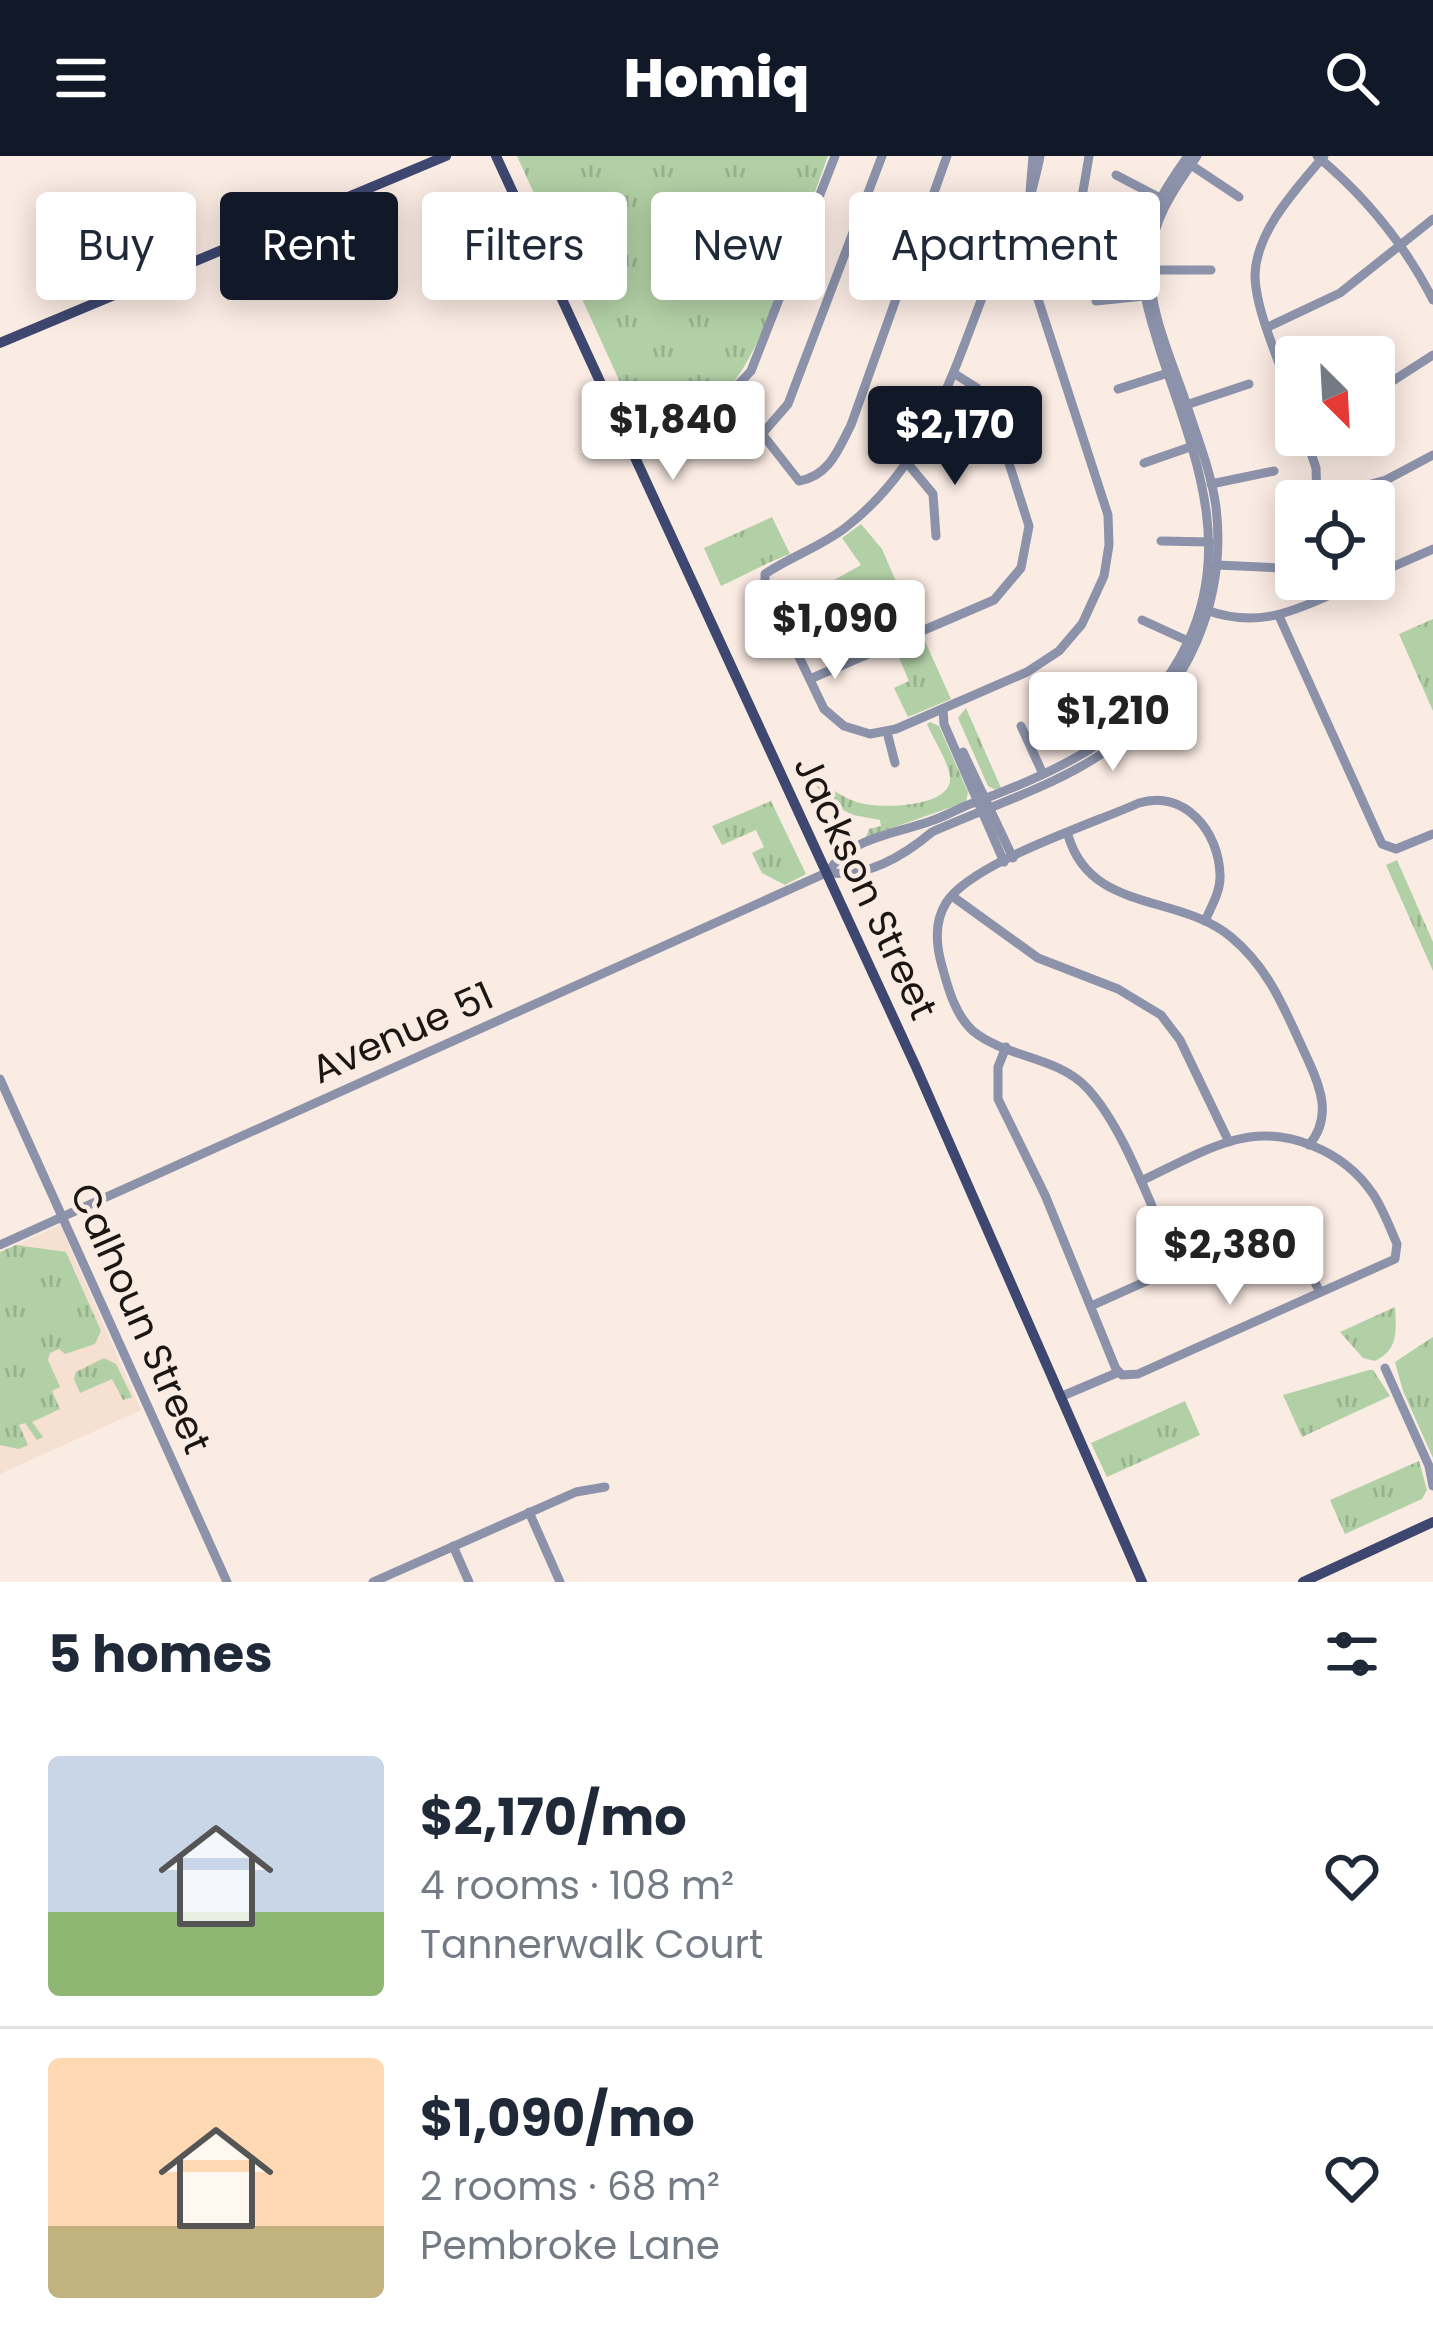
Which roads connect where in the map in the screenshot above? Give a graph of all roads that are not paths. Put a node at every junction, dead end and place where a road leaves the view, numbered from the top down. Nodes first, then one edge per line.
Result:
1 (446, 156) edge
2 (496, 156) edge
3 (835, 156) edge
4 (881, 156) edge
5 (947, 156) edge
6 (1036, 156) edge
7 (1089, 156) edge
8 (1321, 157) edge
9 (1192, 159) edge
10 (1116, 175) dead end
11 (1030, 192) edge
12 (1083, 192) edge
13 (1150, 192) edge
14 (1160, 194) edge
15 (1239, 197) dead end
16 (1160, 216) edge
17 (1433, 219) edge
18 (1400, 245) junction
19 (1160, 270) edge
20 (1211, 270) dead end
21 (982, 300) edge
22 (1038, 300) edge
23 (1106, 300) edge
24 (1145, 300) edge
25 (1154, 300) edge
26 (1433, 300) edge
27 (1096, 301) dead end
28 (1268, 327) junction
29 (0, 343) edge
30 (1275, 348) edge
31 (1433, 355) edge
32 (1168, 373) junction
33 (955, 374) junction
34 (1395, 380) edge
35 (1249, 384) dead end
36 (1118, 389) dead end
37 (724, 402) junction
38 (1186, 405) junction
39 (762, 434) junction
40 (1193, 446) junction
41 (632, 448) junction
42 (1433, 455) edge
43 (1144, 463) dead end
44 (908, 464) junction
45 (1274, 471) dead end
46 (1386, 480) edge
47 (1211, 484) junction
48 (936, 536) dead end
49 (1162, 541) dead end
50 (1210, 542) junction
51 (1433, 549) edge
52 (1216, 565) junction
53 (1395, 566) edge
54 (1275, 568) edge
55 (1319, 600) edge
56 (1204, 610) junction
57 (1279, 616) junction
58 (1142, 620) dead end
59 (1188, 641) junction
60 (810, 679) junction
61 (1092, 685) dead end
62 (943, 709) junction
63 (1127, 724) junction
64 (1022, 726) dead end
65 (887, 732) junction
66 (895, 763) dead end
67 (1042, 774) junction
68 (984, 804) junction
69 (1433, 834) edge
70 (1068, 835) junction
71 (1008, 860) junction
72 (827, 872) junction
73 (952, 896) junction
74 (1205, 921) junction
75 (1006, 1047) junction
76 (0, 1079) edge
77 (1229, 1142) junction
78 (1309, 1144) junction
79 (1141, 1181) junction
80 (62, 1217) junction
81 (0, 1245) edge
82 (1179, 1267) junction
83 (1320, 1292) junction
84 (1090, 1306) junction
85 (1384, 1368) dead end
86 (1119, 1372) junction
87 (1060, 1397) junction
88 (1431, 1468) edge
89 (1433, 1486) edge
90 (605, 1487) dead end
91 (529, 1512) junction
92 (1433, 1522) edge
93 (453, 1546) junction
94 (377, 1581) edge
95 (227, 1582) edge
96 (469, 1582) edge
97 (560, 1582) edge
98 (1142, 1582) edge
99 (1303, 1582) edge

1 - 29 main road
2 - 41 main road, Jackson Street
3 - 37 street
4 - 39 street
5 - 39 street
6 - 11 street
7 - 12 street
8 - 18 street
8 - 28 street
9 - 14 street
9 - 15 street
9 - 16 street
10 - 13 street
17 - 18 street
18 - 26 street
18 - 28 street
19 - 20 street
21 - 33 street
22 - 62 street
23 - 27 street
24 - 32 street
25 - 38 street
28 - 30 street
31 - 34 street
32 - 36 street
32 - 40 street
33 - 44 street
33 - 60 street
35 - 38 street
37 - 39 street
37 - 41 street
38 - 47 street
40 - 43 street
40 - 50 street
41 - 72 main road, Jackson Street
42 - 46 street
44 - 48 street
44 - 60 street
45 - 47 street
47 - 52 street
49 - 50 street
50 - 56 street
51 - 53 street
52 - 54 street
52 - 56 street
55 - 57 street
56 - 57 street
56 - 59 street
56 - 68 street
57 - 69 street
58 - 59 street
59 - 63 street
60 - 65 street
61 - 63 street
62 - 65 street
62 - 68 street
63 - 67 street
64 - 67 street
65 - 66 street
67 - 68 street
68 - 71 street
68 - 72 street
68 - 72 street
70 - 71 street
70 - 74 street
70 - 74 street
71 - 73 street
72 - 80 street, Avenue 51
72 - 87 main road, Jackson Street
73 - 75 street
73 - 77 street
74 - 78 street
75 - 79 street
75 - 84 street
76 - 80 street, Calhoun Street
77 - 78 street
77 - 79 street
78 - 83 street
79 - 82 street
80 - 81 street, Avenue 51
80 - 95 street, Calhoun Street
82 - 83 street
82 - 84 street
83 - 86 street
84 - 86 street
85 - 88 street
86 - 87 street
87 - 98 main road, Jackson Street
88 - 89 street
90 - 91 street
91 - 93 street
91 - 97 street
92 - 99 main road
93 - 94 street
93 - 96 street

